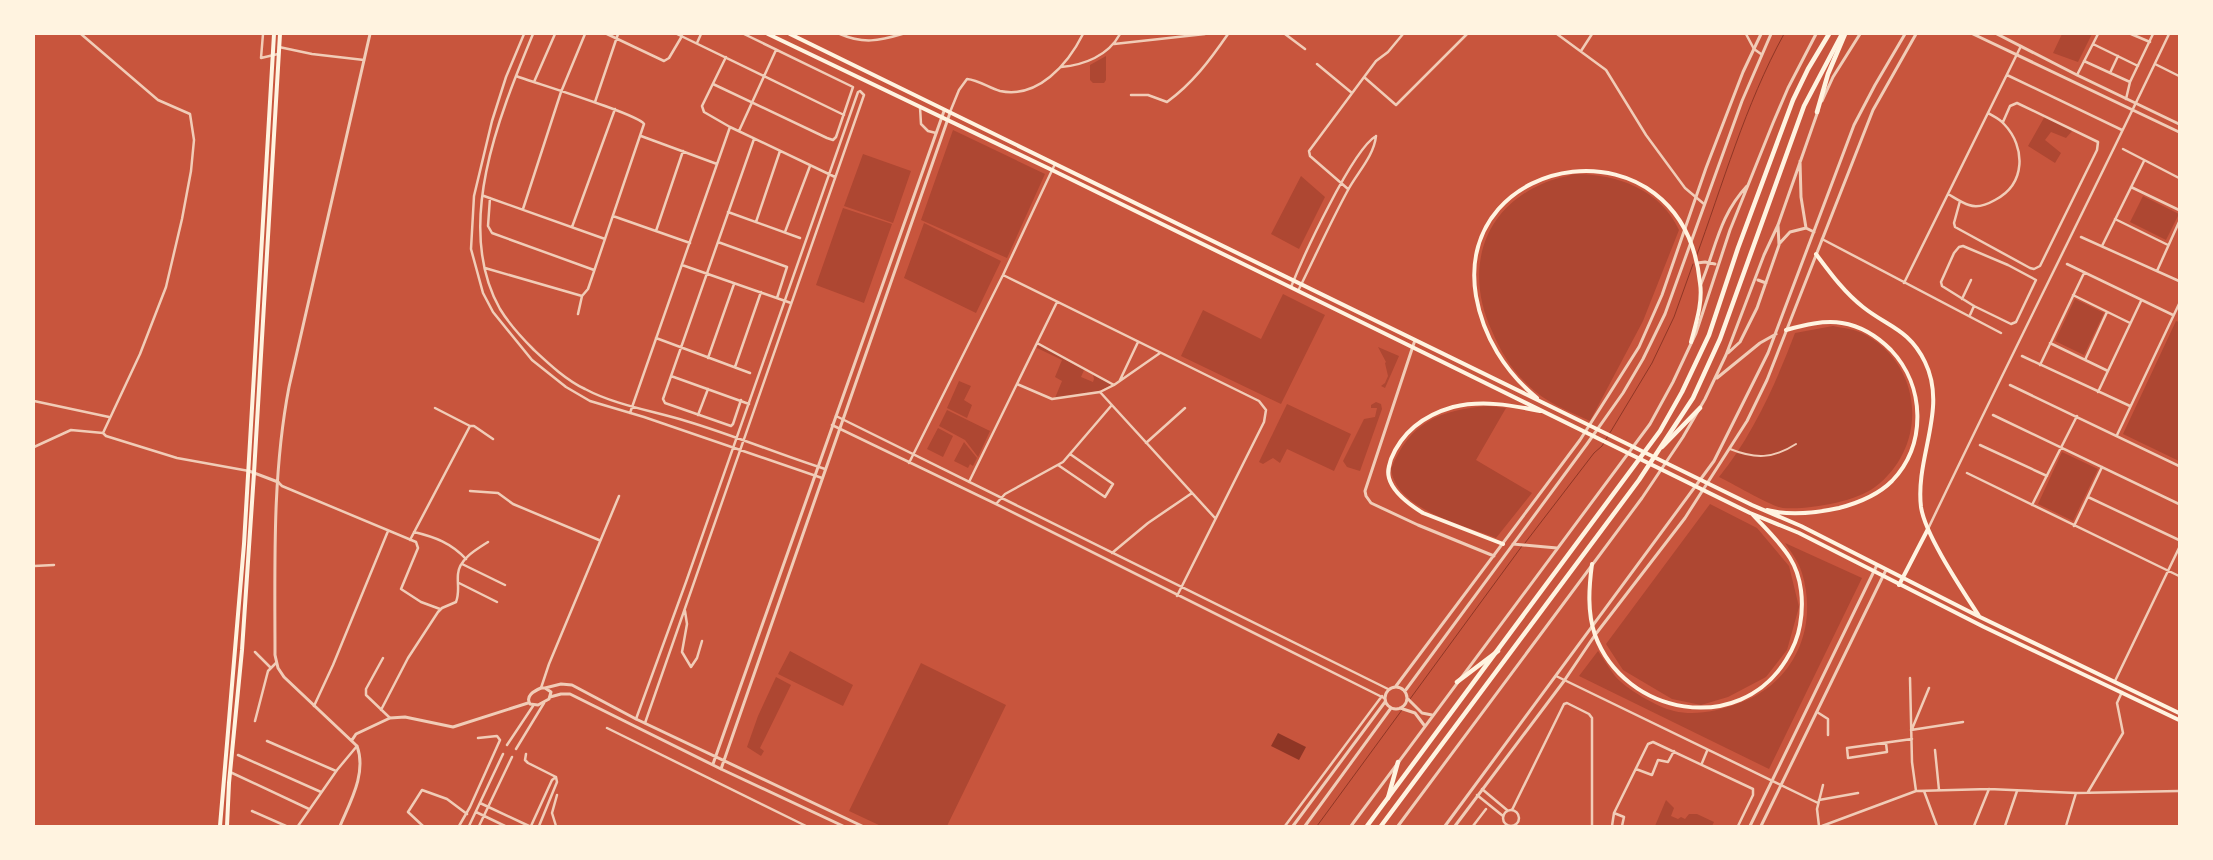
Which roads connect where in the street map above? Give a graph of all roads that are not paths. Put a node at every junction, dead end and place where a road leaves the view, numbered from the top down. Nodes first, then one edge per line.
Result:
1 (81, 34) edge
2 (261, 34) edge
3 (274, 34) edge
4 (280, 34) edge
5 (370, 34) edge
6 (524, 34) edge
7 (533, 34) edge
8 (555, 34) edge
9 (585, 34) edge
10 (607, 34) edge
11 (618, 34) edge
12 (677, 34) edge
13 (701, 34) edge
14 (744, 34) edge
15 (768, 34) edge
16 (790, 34) edge
17 (840, 34) edge
18 (902, 34) edge
19 (1083, 34) edge
20 (1120, 34) edge
21 (1205, 34) edge
22 (1228, 34) edge
23 (1284, 34) edge
24 (1403, 34) edge
25 (1467, 34) edge
26 (1557, 34) edge
27 (1592, 34) edge
28 (1762, 34) edge
29 (1771, 34) edge
30 (1816, 34) edge
31 (1829, 34) edge
32 (1844, 34) edge
33 (1860, 34) edge
34 (1905, 34) edge
35 (1916, 34) edge
36 (1973, 34) edge
37 (1997, 34) edge
38 (2098, 34) edge
39 (2131, 34) edge
40 (2153, 34) edge
41 (2169, 34) edge
42 (1748, 35) edge
43 (682, 36) junction
44 (616, 38) junction
45 (2150, 42) junction
46 (697, 43) junction
47 (1114, 43) junction
48 (2093, 44) junction
49 (2022, 46) junction
50 (279, 47) junction
51 (1305, 48) dead end
52 (1754, 49) junction
53 (776, 50) junction
54 (1581, 51) junction
55 (278, 54) junction
56 (1761, 54) junction
57 (2017, 55) junction
58 (272, 56) junction
59 (2118, 56) junction
60 (726, 57) junction
61 (365, 60) junction
62 (2084, 61) junction
63 (1317, 64) dead end
64 (2155, 64) junction
65 (2138, 66) junction
66 (1061, 67) junction
67 (2110, 73) junction
68 (2007, 75) junction
69 (2077, 75) junction
70 (516, 76) junction
71 (2179, 76) edge
72 (764, 77) junction
73 (1364, 77) junction
74 (534, 82) junction
75 (2130, 82) junction
76 (713, 84) junction
77 (561, 92) junction
78 (1352, 93) junction
79 (1131, 94) dead end
80 (2126, 99) junction
81 (595, 102) junction
82 (752, 102) junction
83 (2134, 103) junction
84 (920, 108) junction
85 (615, 109) junction
86 (2131, 109) junction
87 (944, 111) junction
88 (1817, 112) junction
89 (950, 113) junction
90 (1988, 113) junction
91 (844, 115) junction
92 (849, 117) junction
93 (942, 118) junction
94 (947, 121) junction
95 (2002, 122) junction
96 (2179, 124) edge
97 (730, 127) junction
98 (2122, 130) junction
99 (738, 132) junction
100 (2179, 132) edge
101 (936, 134) junction
102 (640, 136) junction
103 (754, 139) junction
104 (2122, 149) dead end
105 (683, 151) junction
106 (780, 152) junction
107 (1800, 158) junction
108 (2144, 160) junction
109 (1056, 163) junction
110 (717, 164) junction
111 (810, 166) junction
112 (1052, 170) junction
113 (829, 175) junction
114 (835, 177) junction
115 (2179, 178) edge
116 (1342, 184) junction
117 (1748, 184) junction
118 (2131, 187) junction
119 (1348, 189) junction
120 (1948, 194) junction
121 (483, 196) junction
122 (490, 198) junction
123 (1696, 198) junction
124 (1960, 201) junction
125 (1704, 204) junction
126 (523, 209) junction
127 (2179, 210) edge
128 (728, 212) junction
129 (612, 216) junction
130 (2115, 219) junction
131 (756, 222) junction
132 (2179, 222) edge
133 (1778, 225) junction
134 (572, 227) junction
135 (1806, 228) junction
136 (656, 231) junction
137 (1685, 231) junction
138 (1814, 232) junction
139 (472, 233) junction
140 (480, 233) junction
141 (785, 233) junction
142 (2081, 237) dead end
143 (605, 238) junction
144 (800, 238) dead end
145 (1821, 238) junction
146 (718, 242) junction
147 (1690, 242) junction
148 (690, 243) junction
149 (2168, 244) junction
150 (1779, 245) junction
151 (2102, 246) junction
152 (1816, 254) junction
153 (1710, 262) junction
154 (1697, 263) junction
155 (1716, 264) dead end
156 (2066, 264) dead end
157 (682, 265) junction
158 (486, 268) junction
159 (594, 270) junction
160 (2157, 271) junction
161 (2084, 273) junction
162 (707, 274) junction
163 (1003, 274) junction
164 (1758, 280) dead end
165 (1971, 280) dead end
166 (1293, 281) junction
167 (2179, 281) edge
168 (735, 283) junction
169 (1766, 283) junction
170 (1904, 283) junction
171 (1701, 284) junction
172 (1301, 285) junction
173 (1291, 287) junction
174 (1298, 291) junction
175 (761, 292) junction
176 (2073, 295) junction
177 (582, 296) junction
178 (777, 298) junction
179 (1962, 299) junction
180 (784, 300) junction
181 (2142, 300) junction
182 (1057, 302) junction
183 (791, 303) junction
184 (2179, 304) edge
185 (1974, 306) junction
186 (2107, 312) junction
187 (578, 314) dead end
188 (1970, 315) junction
189 (2173, 315) junction
190 (2131, 323) junction
191 (1786, 330) junction
192 (2001, 333) dead end
193 (1776, 334) junction
194 (656, 338) junction
195 (1415, 340) junction
196 (1139, 342) junction
197 (1691, 342) junction
198 (1037, 343) junction
199 (2050, 343) junction
200 (1413, 347) junction
201 (681, 348) junction
202 (1160, 353) junction
203 (1726, 355) junction
204 (2022, 356) dead end
205 (708, 358) junction
206 (2085, 360) junction
207 (2040, 365) junction
208 (735, 367) junction
209 (2108, 371) junction
210 (750, 373) dead end
211 (671, 376) junction
212 (1714, 380) junction
213 (1119, 382) junction
214 (1017, 384) junction
215 (1114, 385) junction
216 (2010, 385) dead end
217 (708, 389) junction
218 (1100, 392) junction
219 (2098, 392) junction
220 (741, 400) junction
221 (34, 401) edge
222 (1543, 403) junction
223 (748, 404) junction
224 (632, 405) junction
225 (1111, 406) junction
226 (2130, 406) junction
227 (435, 408) dead end
228 (1185, 408) dead end
229 (1700, 408) junction
230 (630, 412) junction
231 (1547, 413) junction
232 (698, 415) junction
233 (1994, 415) dead end
234 (836, 416) junction
235 (2077, 416) junction
236 (109, 417) junction
237 (842, 420) junction
238 (832, 425) junction
239 (470, 426) junction
240 (839, 429) junction
241 (103, 433) junction
242 (2117, 435) junction
243 (493, 439) dead end
244 (736, 439) junction
245 (743, 441) junction
246 (1146, 443) junction
247 (1796, 444) dead end
248 (1980, 445) dead end
249 (34, 447) edge
250 (1662, 447) junction
251 (2061, 447) junction
252 (733, 448) junction
253 (1730, 449) junction
254 (740, 450) junction
255 (1070, 454) junction
256 (914, 455) junction
257 (1714, 461) junction
258 (909, 463) junction
259 (1058, 464) junction
260 (1720, 465) junction
261 (2179, 466) edge
262 (817, 467) junction
263 (2102, 467) junction
264 (825, 469) junction
265 (249, 471) junction
266 (254, 473) junction
267 (1967, 473) dead end
268 (814, 476) junction
269 (2046, 476) junction
270 (822, 478) junction
271 (278, 482) junction
272 (969, 482) junction
273 (470, 491) dead end
274 (1192, 493) junction
275 (619, 496) dead end
276 (1001, 497) junction
277 (2088, 498) junction
278 (996, 504) junction
279 (2179, 504) edge
280 (2032, 505) junction
281 (1752, 506) junction
282 (1750, 513) junction
283 (1215, 518) junction
284 (2074, 526) junction
285 (1928, 529) junction
286 (388, 531) junction
287 (414, 532) junction
288 (410, 540) junction
289 (600, 540) junction
290 (2179, 540) edge
291 (488, 542) dead end
292 (1503, 544) junction
293 (1513, 544) junction
294 (1557, 548) junction
295 (2179, 548) edge
296 (1112, 553) junction
297 (1494, 556) junction
298 (466, 560) junction
299 (462, 564) junction
300 (1592, 564) junction
301 (54, 565) dead end
302 (1877, 565) junction
303 (34, 566) edge
304 (1886, 570) junction
305 (2168, 571) junction
306 (1874, 572) junction
307 (1883, 576) junction
308 (2179, 576) edge
309 (1903, 578) junction
310 (459, 583) junction
311 (505, 585) dead end
312 (1899, 585) junction
313 (1182, 587) junction
314 (1177, 596) junction
315 (496, 602) dead end
316 (440, 609) junction
317 (685, 609) junction
318 (1444, 614) dead end
319 (1448, 617) junction
320 (1980, 617) junction
321 (1592, 626) junction
322 (1595, 635) junction
323 (702, 641) dead end
324 (1498, 651) junction
325 (255, 652) dead end
326 (383, 658) dead end
327 (276, 663) junction
328 (2083, 666) junction
329 (691, 667) junction
330 (270, 668) junction
331 (688, 671) dead end
332 (2079, 672) junction
333 (1556, 676) junction
334 (1910, 678) dead end
335 (1564, 681) junction
336 (2115, 681) junction
337 (1457, 682) junction
338 (1396, 686) junction
339 (543, 688) junction
340 (1929, 688) dead end
341 (1388, 689) junction
342 (1405, 691) junction
343 (2122, 692) junction
344 (550, 697) junction
345 (1383, 697) junction
346 (1407, 699) junction
347 (528, 702) junction
348 (1385, 702) junction
349 (544, 703) junction
350 (314, 706) junction
351 (533, 706) junction
352 (1391, 708) junction
353 (1400, 708) junction
354 (381, 710) junction
355 (1817, 712) junction
356 (2179, 713) edge
357 (1432, 715) junction
358 (390, 718) junction
359 (636, 719) junction
360 (2179, 720) edge
361 (255, 721) dead end
362 (1963, 722) dead end
363 (645, 723) junction
364 (1424, 726) junction
365 (607, 728) dead end
366 (1911, 730) junction
367 (1828, 735) dead end
368 (478, 738) dead end
369 (352, 740) junction
370 (1912, 740) junction
371 (267, 741) dead end
372 (1886, 743) junction
373 (508, 745) dead end
374 (357, 746) junction
375 (516, 750) dead end
376 (1935, 750) dead end
377 (1674, 751) junction
378 (1707, 751) junction
379 (503, 754) dead end
380 (526, 754) dead end
381 (238, 755) dead end
382 (512, 758) dead end
383 (716, 758) junction
384 (723, 761) junction
385 (1398, 762) junction
386 (713, 764) junction
387 (1701, 764) junction
388 (721, 769) junction
389 (1636, 769) junction
390 (336, 771) junction
391 (230, 772) junction
392 (556, 776) junction
393 (1772, 782) junction
394 (1823, 785) dead end
395 (1780, 786) junction
396 (1482, 789) junction
397 (1989, 789) junction
398 (1940, 790) junction
399 (1916, 791) junction
400 (1924, 791) junction
401 (2018, 791) junction
402 (321, 792) junction
403 (2088, 792) junction
404 (2179, 792) edge
405 (1858, 793) dead end
406 (2076, 793) junction
407 (557, 795) dead end
408 (1477, 795) junction
409 (1388, 798) junction
410 (1495, 801) junction
411 (1818, 801) junction
412 (480, 803) junction
413 (1491, 806) junction
414 (488, 807) junction
415 (309, 809) junction
416 (1486, 809) dead end
417 (1507, 810) junction
418 (1512, 810) junction
419 (252, 811) dead end
420 (476, 812) junction
421 (1614, 812) junction
422 (467, 814) junction
423 (484, 816) junction
424 (1503, 816) junction
425 (1506, 825) edge
426 (220, 826) edge
427 (227, 826) edge
428 (286, 826) edge
429 (298, 826) edge
430 (340, 826) edge
431 (423, 826) edge
432 (459, 826) edge
433 (469, 826) edge
434 (479, 826) edge
435 (506, 826) edge
436 (530, 826) edge
437 (539, 826) edge
438 (557, 826) edge
439 (806, 826) edge
440 (843, 826) edge
441 (862, 826) edge
442 (1285, 826) edge
443 (1293, 826) edge
444 (1305, 826) edge
445 (1351, 826) edge
446 (1367, 826) edge
447 (1381, 826) edge
448 (1398, 826) edge
449 (1444, 826) edge
450 (1455, 826) edge
451 (1473, 826) edge
452 (1515, 826) edge
453 (1592, 826) edge
454 (1612, 826) edge
455 (1622, 826) edge
456 (1738, 826) edge
457 (1750, 826) edge
458 (1761, 826) edge
459 (1821, 826) edge
460 (1937, 826) edge
461 (1974, 826) edge
462 (2005, 826) edge
463 (2066, 826) edge

1 - 236 street
2 - 58 street
3 - 58 main road
4 - 50 main road
5 - 61 street
6 - 139 street
7 - 70 street
8 - 74 street
9 - 77 street
10 - 44 street
11 - 44 street
12 - 43 street
13 - 46 street
14 - 53 street
15 - 84 main road
16 - 87 main road
17 - 18 street
19 - 66 street
20 - 47 street
21 - 47 street
22 - 79 street
23 - 51 street
24 - 73 street
25 - 73 street
26 - 54 street
27 - 54 street
28 - 52 street
29 - 56 street
30 - 117 street
31 - 324 highway
32 - 88 highway
32 - 250 highway
33 - 88 street
34 - 138 street
35 - 145 street
36 - 57 street
37 - 49 street
38 - 48 street
39 - 45 street
40 - 45 street
41 - 64 street
42 - 52 street
43 - 44 street
43 - 46 street
44 - 81 street
45 - 65 street
46 - 60 street
47 - 66 street
48 - 59 street
48 - 62 street
49 - 57 street
49 - 69 street
50 - 55 main road
50 - 61 street
52 - 56 street
52 - 123 street
53 - 72 street
53 - 91 street
54 - 123 street
55 - 58 street
55 - 266 main road
56 - 125 street
57 - 68 street
57 - 86 street
58 - 265 main road
59 - 65 street
59 - 67 street
60 - 72 street
60 - 76 street
61 - 271 street
62 - 67 street
62 - 69 street
63 - 78 street
64 - 71 street
64 - 83 street
65 - 75 street
66 - 89 street
67 - 75 street
68 - 90 street
68 - 98 street
69 - 80 street
70 - 74 street
70 - 121 street
72 - 82 street
72 - 91 street
73 - 78 street
74 - 77 street
75 - 80 street
76 - 82 street
76 - 97 street
77 - 81 street
77 - 126 street
78 - 116 street
80 - 83 street
81 - 85 street
82 - 91 street
82 - 99 street
83 - 86 street
83 - 96 street
84 - 93 main road
84 - 101 street
85 - 102 street
85 - 134 street
86 - 98 street
86 - 100 street
87 - 89 main road
87 - 93 street
88 - 107 street
89 - 94 street
89 - 109 main road
90 - 95 street
90 - 120 street
91 - 92 street
92 - 113 street
92 - 114 street
93 - 94 main road
93 - 101 street
94 - 112 main road
94 - 237 street
95 - 124 street
95 - 124 street
97 - 99 street
97 - 110 street
98 - 285 street
99 - 103 street
101 - 234 street
102 - 105 street
102 - 129 street
103 - 106 street
103 - 128 street
104 - 108 street
105 - 110 street
105 - 136 street
106 - 111 street
106 - 131 street
107 - 133 street
107 - 135 street
108 - 115 street
108 - 118 street
109 - 112 street
109 - 166 main road
110 - 148 street
111 - 113 street
111 - 141 street
112 - 163 street
112 - 173 main road
113 - 114 street
113 - 180 street
114 - 183 street
116 - 119 street
116 - 119 street
116 - 166 street
117 - 153 street
117 - 197 street
118 - 127 street
118 - 130 street
119 - 172 street
120 - 124 street
120 - 170 street
121 - 122 street
121 - 140 street
122 - 126 street
122 - 159 street
123 - 125 street
123 - 137 street
125 - 147 street
126 - 134 street
128 - 131 street
128 - 146 street
129 - 136 street
129 - 143 street
130 - 149 street
130 - 151 street
131 - 141 street
132 - 149 street
133 - 150 street
133 - 203 street
134 - 143 street
135 - 138 street
135 - 150 street
136 - 148 street
137 - 147 main road
137 - 222 main road
137 - 292 street
138 - 193 street
139 - 140 street
139 - 230 street
140 - 158 street
141 - 144 street
142 - 151 street
143 - 159 street
145 - 152 street
145 - 170 street
146 - 162 street
146 - 178 street
147 - 154 main road
147 - 293 street
148 - 157 street
149 - 160 street
150 - 169 street
151 - 160 street
152 - 191 street
152 - 285 main road
153 - 154 street
153 - 155 street
153 - 171 street
154 - 171 main road
156 - 161 street
157 - 162 street
157 - 194 street
158 - 177 street
158 - 224 street
159 - 177 street
160 - 167 street
161 - 176 street
161 - 181 street
162 - 168 street
162 - 201 street
163 - 182 street
163 - 256 street
164 - 169 street
165 - 179 street
166 - 172 main road
166 - 173 street
168 - 175 street
168 - 205 street
169 - 203 street
170 - 188 street
171 - 197 main road
172 - 174 street
172 - 195 main road
173 - 174 main road
174 - 200 main road
175 - 178 street
175 - 208 street
176 - 186 street
176 - 199 street
177 - 187 street
178 - 180 street
179 - 185 street
179 - 185 street
180 - 183 street
180 - 223 street
181 - 189 street
181 - 190 street
182 - 196 street
182 - 198 street
183 - 245 street
184 - 189 street
185 - 188 street
186 - 190 street
186 - 206 street
188 - 192 street
189 - 226 street
190 - 209 street
191 - 253 street
191 - 281 main road
193 - 212 street
193 - 257 street
194 - 201 street
194 - 224 street
195 - 200 street
195 - 222 main road
196 - 202 street
196 - 213 street
197 - 294 street
198 - 214 street
198 - 215 street
199 - 206 street
199 - 207 street
200 - 231 main road
200 - 297 street
201 - 205 street
201 - 211 street
202 - 213 street
202 - 283 street
203 - 212 street
204 - 207 street
205 - 208 street
206 - 209 street
207 - 219 street
208 - 210 street
209 - 219 street
211 - 217 street
211 - 232 street
212 - 229 street
213 - 215 street
214 - 218 street
214 - 272 street
215 - 218 street
216 - 235 street
217 - 220 street
217 - 232 street
218 - 225 street
219 - 226 street
220 - 223 street
220 - 232 street
221 - 236 street
222 - 281 main road
223 - 244 street
224 - 230 street
224 - 244 street
225 - 246 street
225 - 255 street
226 - 242 street
227 - 239 street
228 - 246 street
229 - 250 highway
229 - 300 street
230 - 252 street
231 - 282 main road
231 - 292 main road
233 - 251 street
234 - 237 street
234 - 238 street
235 - 242 street
235 - 251 street
236 - 241 street
237 - 240 street
237 - 256 street
238 - 240 street
238 - 262 street
239 - 243 street
239 - 287 street
240 - 258 street
240 - 264 street
241 - 249 street
241 - 265 street
242 - 261 street
244 - 245 street
244 - 252 street
245 - 254 street
245 - 262 street
246 - 274 street
247 - 253 street
248 - 269 street
250 - 447 highway
251 - 263 street
251 - 269 street
252 - 254 street
252 - 359 street
253 - 260 street
254 - 268 street
254 - 317 street
255 - 259 street
255 - 259 street
256 - 258 street
256 - 272 street
257 - 260 street
257 - 321 street
258 - 278 street
259 - 276 street
260 - 322 street
262 - 264 street
262 - 268 street
263 - 277 street
263 - 279 street
264 - 270 street
265 - 266 street
265 - 426 main road
266 - 271 street
266 - 391 main road
267 - 280 street
268 - 270 street
268 - 383 street
269 - 280 street
270 - 384 street
271 - 286 street
271 - 327 street
272 - 276 street
273 - 289 street
274 - 283 street
274 - 296 street
275 - 289 street
276 - 278 street
276 - 296 street
277 - 284 street
277 - 290 street
278 - 314 street
280 - 284 street
281 - 302 main road
282 - 306 main road
282 - 322 main road
283 - 313 street
284 - 305 street
285 - 309 main road
285 - 320 main road
286 - 288 street
286 - 350 street
287 - 288 street
287 - 298 street
288 - 316 street
289 - 339 street
291 - 298 street
292 - 297 street
293 - 294 street
293 - 342 street
294 - 337 street
295 - 305 street
296 - 313 street
297 - 319 street
298 - 299 street
299 - 310 street
299 - 311 street
300 - 321 main road
300 - 448 street
301 - 303 street
302 - 304 main road
302 - 306 street
304 - 307 street
304 - 309 main road
305 - 308 street
305 - 336 street
306 - 307 main road
306 - 393 street
307 - 312 main road
307 - 355 street
309 - 312 main road
309 - 320 main road
310 - 315 street
310 - 316 street
312 - 332 main road
313 - 314 street
313 - 341 street
314 - 345 street
316 - 354 street
317 - 329 street
317 - 363 street
318 - 319 street
319 - 338 street
320 - 328 main road
321 - 322 main road
321 - 333 street
322 - 335 street
323 - 329 street
324 - 337 highway
324 - 409 highway
325 - 330 street
326 - 354 street
327 - 330 street
327 - 350 street
328 - 332 main road
328 - 336 main road
329 - 331 street
330 - 361 street
332 - 343 main road
333 - 335 street
333 - 449 street
334 - 366 street
335 - 378 street
335 - 396 street
336 - 356 main road
337 - 357 street
338 - 341 street
338 - 342 street
339 - 344 street
339 - 347 street
339 - 359 street
340 - 366 street
341 - 345 street
342 - 346 street
343 - 360 main road
343 - 403 street
344 - 349 street
344 - 386 street
345 - 348 street
345 - 442 street
346 - 353 street
346 - 357 street
347 - 351 street
347 - 358 street
348 - 352 street
348 - 443 street
349 - 351 street
349 - 375 street
350 - 369 street
351 - 373 street
352 - 353 street
352 - 444 street
353 - 364 street
354 - 358 street
355 - 367 street
355 - 395 street
357 - 364 street
358 - 369 street
359 - 363 street
362 - 366 street
363 - 383 street
364 - 385 street
365 - 439 street
366 - 370 street
368 - 422 street
369 - 374 street
370 - 372 street
370 - 399 street
371 - 390 street
372 - 372 street
374 - 390 street
374 - 430 street
376 - 398 street
377 - 387 street
377 - 389 street
377 - 389 street
378 - 387 street
378 - 393 street
379 - 412 street
380 - 392 street
381 - 402 street
382 - 414 street
383 - 384 street
383 - 386 street
384 - 388 street
384 - 441 street
385 - 409 highway
385 - 445 street
386 - 388 street
387 - 456 street
388 - 440 street
389 - 421 street
390 - 402 street
391 - 415 street
391 - 427 main road
392 - 436 street
392 - 437 street
393 - 395 street
393 - 457 street
394 - 411 street
395 - 411 street
395 - 458 street
396 - 408 street
396 - 410 street
397 - 398 street
397 - 401 street
397 - 461 street
398 - 400 street
399 - 400 street
399 - 459 street
400 - 460 street
401 - 406 street
401 - 462 street
402 - 415 street
403 - 404 street
403 - 406 street
405 - 411 street
406 - 463 street
407 - 438 street
408 - 413 street
408 - 450 street
409 - 446 highway
410 - 413 street
410 - 417 street
411 - 459 street
412 - 414 street
412 - 420 street
413 - 424 street
414 - 423 street
414 - 436 street
415 - 429 street
416 - 451 street
417 - 418 street
417 - 424 street
418 - 452 street
418 - 453 street
419 - 428 street
420 - 423 street
420 - 433 street
421 - 454 street
421 - 455 street
422 - 431 street
422 - 432 street
423 - 434 street
423 - 435 street
424 - 425 street
425 - 452 street

